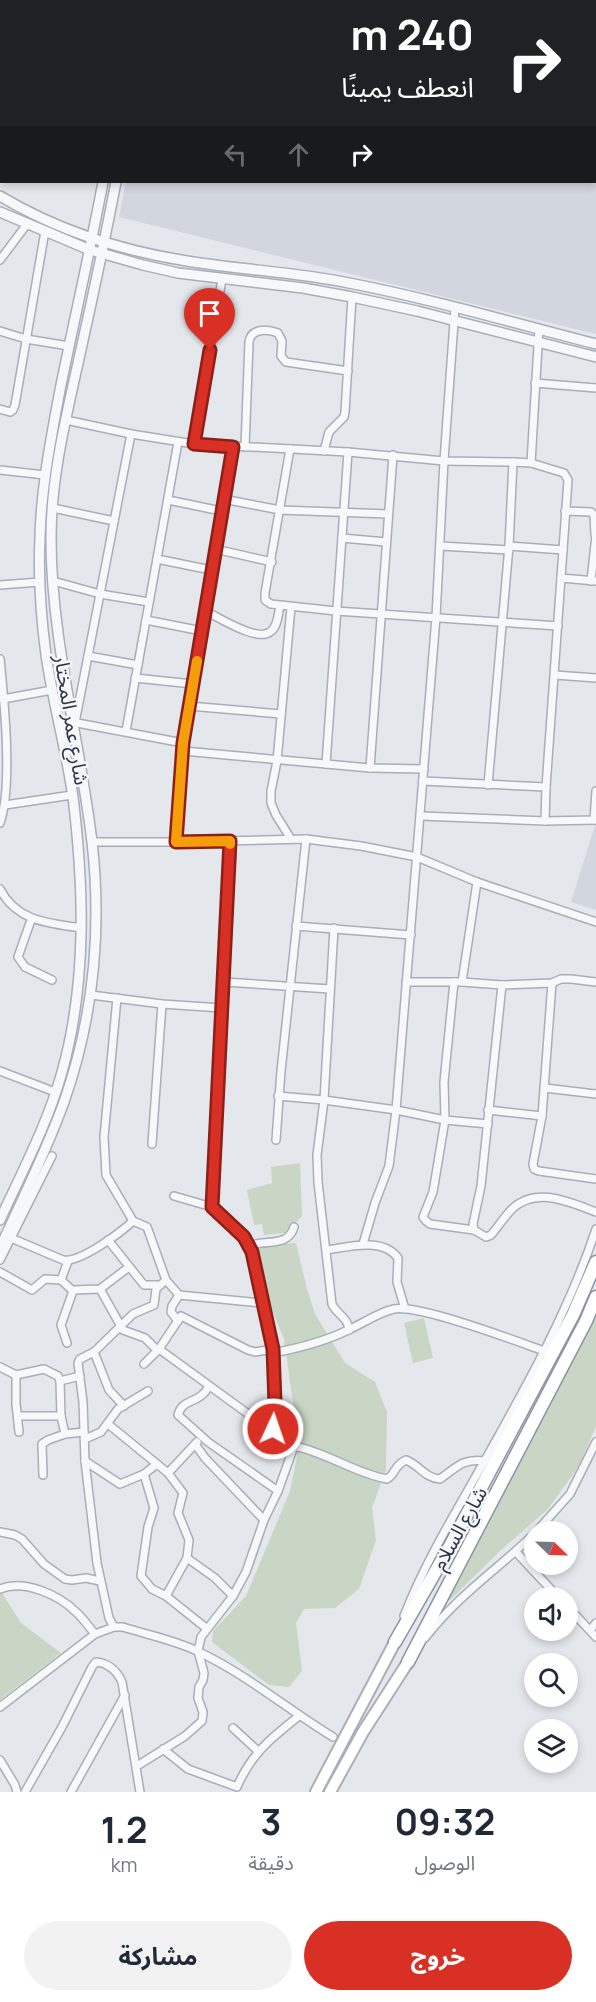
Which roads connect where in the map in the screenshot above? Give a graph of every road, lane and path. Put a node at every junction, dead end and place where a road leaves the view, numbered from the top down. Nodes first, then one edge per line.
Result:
1 (103, 183) edge
2 (116, 183) edge
3 (0, 196) edge
4 (0, 212) edge
5 (27, 224) junction
6 (45, 231) junction
7 (92, 238) junction
8 (104, 241) junction
9 (90, 250) junction
10 (102, 254) junction
11 (0, 260) edge
12 (222, 279) junction
13 (352, 297) junction
14 (455, 308) junction
15 (454, 321) junction
16 (539, 329) junction
17 (0, 331) edge
18 (26, 339) junction
19 (538, 341) junction
20 (596, 344) edge
21 (69, 346) junction
22 (596, 357) edge
23 (348, 371) junction
24 (535, 383) junction
25 (596, 388) edge
26 (0, 409) edge
27 (66, 420) junction
28 (131, 434) junction
29 (178, 442) junction
30 (194, 444) junction
31 (233, 447) junction
32 (245, 447) junction
33 (290, 449) junction
34 (324, 451) junction
35 (348, 452) junction
36 (393, 455) junction
37 (444, 461) junction
38 (513, 462) junction
39 (531, 463) junction
40 (0, 470) edge
41 (45, 475) junction
42 (223, 499) junction
43 (168, 500) junction
44 (53, 508) junction
45 (280, 510) junction
46 (221, 511) junction
47 (565, 511) junction
48 (345, 514) junction
49 (388, 514) junction
50 (114, 521) junction
51 (596, 535) edge
52 (342, 538) junction
53 (386, 542) junction
54 (441, 546) junction
55 (509, 548) junction
56 (215, 549) junction
57 (563, 550) junction
58 (157, 559) junction
59 (272, 562) junction
60 (211, 570) junction
61 (561, 578) junction
62 (593, 581) edge
63 (40, 582) junction
64 (53, 582) junction
65 (0, 585) edge
66 (100, 594) junction
67 (148, 602) junction
68 (280, 606) junction
69 (291, 607) junction
70 (205, 611) junction
71 (336, 611) junction
72 (382, 614) junction
73 (436, 617) junction
74 (146, 620) junction
75 (503, 622) junction
76 (558, 626) junction
77 (202, 631) junction
78 (61, 653) junction
79 (46, 655) junction
80 (88, 656) junction
81 (0, 659) edge
82 (138, 665) junction
83 (555, 675) junction
84 (135, 678) junction
85 (596, 678) edge
86 (193, 684) junction
87 (52, 690) junction
88 (3, 699) junction
89 (189, 705) junction
90 (281, 714) junction
91 (74, 723) junction
92 (126, 731) junction
93 (183, 743) junction
94 (3, 744) edge
95 (183, 751) junction
96 (277, 761) junction
97 (326, 764) junction
98 (370, 768) junction
99 (424, 769) junction
100 (423, 781) junction
101 (488, 784) junction
102 (546, 788) junction
103 (596, 791) edge
104 (72, 795) junction
105 (5, 805) junction
106 (421, 816) junction
107 (595, 820) edge
108 (545, 822) junction
109 (0, 823) edge
110 (291, 839) junction
111 (306, 839) junction
112 (230, 841) junction
113 (92, 842) junction
114 (176, 842) junction
115 (417, 857) junction
116 (477, 882) junction
117 (0, 890) edge
118 (32, 920) junction
119 (596, 921) edge
120 (296, 926) junction
121 (81, 928) junction
122 (334, 928) junction
123 (411, 934) junction
124 (52, 980) dead end
125 (224, 982) junction
126 (406, 982) junction
127 (458, 982) junction
128 (596, 982) edge
129 (552, 983) junction
130 (502, 985) junction
131 (291, 986) junction
132 (330, 989) junction
133 (91, 995) junction
134 (117, 998) junction
135 (162, 1004) junction
136 (222, 1008) junction
137 (0, 1071) edge
138 (544, 1088) junction
139 (55, 1092) junction
140 (596, 1094) edge
141 (278, 1096) junction
142 (324, 1100) junction
143 (396, 1110) junction
144 (488, 1110) junction
145 (542, 1116) junction
146 (445, 1120) junction
147 (488, 1124) junction
148 (276, 1140) dead end
149 (152, 1144) dead end
150 (52, 1156) dead end
151 (596, 1179) edge
152 (174, 1196) dead end
153 (212, 1207) junction
154 (596, 1212) edge
155 (0, 1220) edge
156 (133, 1221) junction
157 (294, 1227) dead end
158 (596, 1229) edge
159 (474, 1230) junction
160 (10, 1238) junction
161 (108, 1240) junction
162 (363, 1245) junction
163 (249, 1246) junction
164 (0, 1248) edge
165 (327, 1250) junction
166 (0, 1260) edge
167 (68, 1261) junction
168 (596, 1262) edge
169 (129, 1267) junction
170 (0, 1272) edge
171 (61, 1280) junction
172 (166, 1280) junction
173 (158, 1285) junction
174 (100, 1289) junction
175 (73, 1290) junction
176 (179, 1295) junction
177 (596, 1297) edge
178 (262, 1303) junction
179 (405, 1308) junction
180 (178, 1321) junction
181 (121, 1326) junction
182 (349, 1330) junction
183 (67, 1343) dead end
184 (158, 1349) junction
185 (544, 1350) junction
186 (273, 1351) junction
187 (94, 1352) junction
188 (144, 1364) dead end
189 (0, 1367) edge
190 (16, 1375) junction
191 (80, 1376) junction
192 (60, 1381) junction
193 (209, 1386) junction
194 (148, 1391) dead end
195 (124, 1406) junction
196 (18, 1416) junction
197 (62, 1416) junction
198 (108, 1424) junction
199 (273, 1429) junction
200 (19, 1432) dead end
201 (65, 1434) junction
202 (85, 1436) junction
203 (202, 1438) junction
204 (596, 1442) edge
205 (195, 1444) junction
206 (294, 1446) junction
207 (85, 1461) junction
208 (485, 1461) junction
209 (157, 1464) junction
210 (168, 1473) junction
211 (43, 1474) dead end
212 (144, 1474) junction
213 (278, 1491) junction
214 (264, 1520) junction
215 (546, 1521) edge
216 (0, 1532) edge
217 (524, 1544) edge
218 (516, 1552) junction
219 (187, 1558) junction
220 (100, 1581) junction
221 (549, 1587) edge
222 (0, 1588) edge
223 (166, 1596) junction
224 (233, 1596) junction
225 (578, 1617) edge
226 (596, 1623) edge
227 (114, 1627) junction
228 (206, 1628) junction
229 (590, 1630) junction
230 (95, 1634) junction
231 (596, 1636) edge
232 (395, 1641) junction
233 (198, 1651) junction
234 (408, 1662) junction
235 (124, 1695) junction
236 (0, 1707) edge
237 (299, 1716) junction
238 (233, 1728) dead end
239 (333, 1737) dead end
240 (163, 1749) junction
241 (258, 1751) junction
242 (0, 1760) edge
243 (137, 1766) junction
244 (238, 1790) edge
245 (72, 1791) edge
246 (17, 1792) edge
247 (25, 1792) edge
248 (140, 1792) edge
249 (316, 1792) edge
250 (330, 1792) edge

1 - 7 street, شارع عمر المختار
2 - 8 street, شارع عمر المختار
3 - 7 street
4 - 5 street
5 - 6 street
5 - 11 street
6 - 9 street
6 - 18 street
7 - 8 street
7 - 9 street, شارع عمر المختار
8 - 10 street, شارع عمر المختار
8 - 14 street
9 - 10 street
9 - 21 street, شارع عمر المختار
10 - 12 street
10 - 27 street, شارع عمر المختار
12 - 13 street
12 - 30 street
13 - 15 street
13 - 23 street
14 - 15 street
14 - 16 street
15 - 19 street
15 - 37 street
16 - 19 street
16 - 20 street
17 - 18 street
18 - 21 street
18 - 26 street
19 - 22 street
19 - 24 street
21 - 41 street, شارع عمر المختار
23 - 32 street
23 - 34 street
24 - 25 street
24 - 39 street
27 - 28 street
27 - 44 street, شارع عمر المختار
28 - 29 street
28 - 50 street
29 - 30 street
29 - 43 street
30 - 31 street
31 - 32 street
31 - 42 street
32 - 33 street
33 - 34 street
33 - 45 street
34 - 35 street
35 - 36 street
35 - 48 street
36 - 37 street
36 - 49 street
37 - 38 street
37 - 54 street
38 - 39 street
38 - 55 street
39 - 47 street
40 - 41 street
41 - 63 street, شارع عمر المختار
42 - 45 street
42 - 46 street
43 - 46 street
43 - 58 street
44 - 50 street
44 - 64 street, شارع عمر المختار
45 - 48 street
45 - 59 street
46 - 56 street
47 - 51 street
47 - 57 street
48 - 49 street
48 - 52 street
49 - 53 street
50 - 66 street
51 - 62 street
52 - 53 street
52 - 71 street
53 - 72 street
54 - 55 street
54 - 73 street
55 - 57 street
55 - 75 street
56 - 59 street
56 - 60 street
57 - 61 street
58 - 60 street
58 - 67 street
59 - 68 street
60 - 70 street
61 - 62 street
61 - 76 street
63 - 65 street
63 - 79 street, شارع عمر المختار
64 - 66 street
64 - 78 street, شارع عمر المختار
66 - 67 street
66 - 80 street
67 - 74 street
68 - 69 street
68 - 70 street
69 - 71 street
69 - 90 street
70 - 77 street
71 - 72 street
71 - 97 street
72 - 73 street
72 - 98 street
73 - 75 street
73 - 99 street
74 - 77 street
74 - 82 street
75 - 76 street
75 - 101 street
76 - 83 street
77 - 86 street
78 - 79 street
78 - 91 street, شارع عمر المختار
79 - 87 street, شارع عمر المختار
80 - 82 street
80 - 91 street
81 - 88 street
82 - 84 street
83 - 85 street
83 - 102 street
84 - 86 street
84 - 92 street
86 - 89 street
87 - 88 street
87 - 104 street, شارع عمر المختار
88 - 94 street
89 - 90 street
89 - 93 street
90 - 96 street
91 - 92 street
91 - 113 street, شارع عمر المختار
92 - 93 street
93 - 95 street
94 - 105 street
95 - 96 street
95 - 114 street
96 - 97 street
96 - 110 street
97 - 98 street
98 - 99 street
99 - 100 street
100 - 101 street
100 - 106 street
101 - 102 street
102 - 108 street
103 - 107 street
104 - 105 street
104 - 121 street, شارع عمر المختار
105 - 109 street
106 - 108 street
106 - 115 street
107 - 108 street
110 - 111 street
110 - 112 street
111 - 115 street
111 - 120 street
112 - 114 street
112 - 125 street
113 - 114 street
113 - 133 street, شارع عمر المختار
115 - 116 street
115 - 123 street
116 - 119 street
116 - 127 street
117 - 118 street
118 - 121 street
118 - 124 street
120 - 122 street
120 - 131 street
121 - 139 street, شارع عمر المختار
122 - 123 street
122 - 132 street
123 - 126 street
125 - 131 street
125 - 136 street
126 - 127 street
126 - 143 street
127 - 130 street
127 - 146 street
128 - 129 street
129 - 130 street
129 - 138 street
130 - 144 street
131 - 132 street
131 - 141 street
132 - 142 street
133 - 134 street
133 - 164 street, شارع عمر المختار
134 - 135 street
134 - 156 street
135 - 136 street
135 - 149 street
136 - 153 street
137 - 139 street
138 - 140 street
138 - 145 street
139 - 155 street, شارع عمر المختار
141 - 142 street
141 - 148 street
142 - 143 street
142 - 165 street
143 - 146 street
143 - 162 street
144 - 145 street
144 - 147 street
145 - 151 street
146 - 147 street
146 - 159 street
147 - 159 street
150 - 160 street
152 - 153 street
153 - 163 street
154 - 159 street
156 - 161 street
156 - 172 street
157 - 163 street
158 - 185 street
160 - 166 street
160 - 167 street
161 - 167 street
161 - 169 street
162 - 165 street
162 - 179 street
163 - 178 street
165 - 182 street
167 - 171 street
168 - 232 highway, شارع السلام
169 - 173 street
169 - 174 street
170 - 171 street
171 - 175 street
172 - 173 street
172 - 176 street
173 - 181 street
174 - 175 street
174 - 181 street
175 - 183 street
176 - 178 street
176 - 180 street
177 - 234 highway, شارع السلام
178 - 186 street
179 - 182 street
179 - 185 street
180 - 184 street
180 - 186 street
181 - 184 street
181 - 187 street
182 - 186 street
184 - 188 street
184 - 193 street
185 - 208 street
186 - 199 street
187 - 191 street
187 - 195 street
189 - 190 street
190 - 192 street
190 - 196 street
191 - 192 street
191 - 202 street
192 - 197 street
193 - 199 street
193 - 203 street
194 - 195 street
195 - 198 street
196 - 197 street
196 - 200 street
197 - 201 street
198 - 202 street
198 - 209 street
199 - 206 street
201 - 202 street
201 - 211 street
202 - 207 street
203 - 205 street
203 - 213 street
204 - 215 street
205 - 210 street
205 - 214 street
206 - 208 street
206 - 213 street
207 - 212 street
207 - 220 street
208 - 232 street
209 - 210 street
209 - 212 street
210 - 219 street
212 - 223 street
213 - 214 street
214 - 224 street
216 - 220 street
217 - 218 street
218 - 221 street
218 - 234 street
219 - 223 street
219 - 224 street
220 - 227 street
222 - 230 street
223 - 228 street
224 - 228 street
225 - 229 street
226 - 229 street
227 - 230 street
227 - 233 street
228 - 233 street
229 - 231 street
230 - 236 street
232 - 249 main road, شارع السلام
233 - 237 street
233 - 240 street
234 - 250 main road, شارع السلام
235 - 243 street
235 - 245 street
235 - 247 street
237 - 239 street
237 - 241 street
238 - 241 street
240 - 243 street
240 - 244 street
241 - 244 street
242 - 246 street
243 - 248 street

